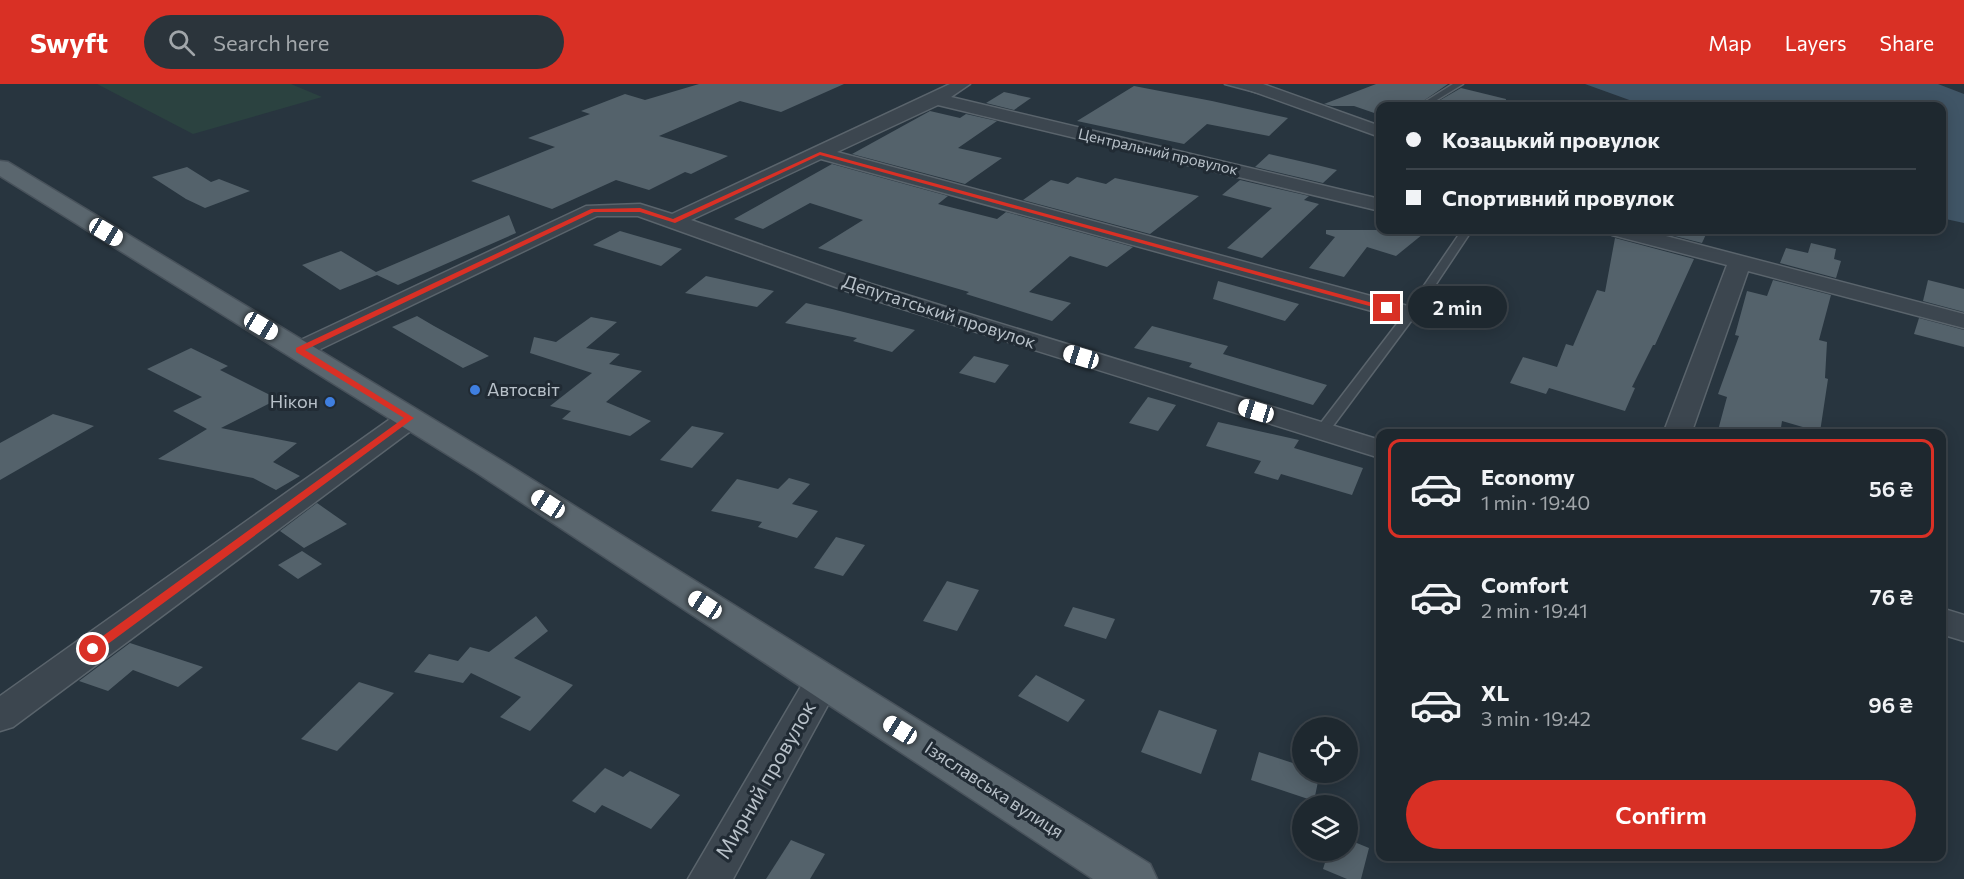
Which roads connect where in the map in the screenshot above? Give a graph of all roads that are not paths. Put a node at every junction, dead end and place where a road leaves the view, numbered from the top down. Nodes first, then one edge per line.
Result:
1 (962, 84) edge
2 (1229, 84) edge
3 (1459, 84) edge
4 (1253, 87) edge
5 (936, 99) junction
6 (1429, 102) edge
7 (1376, 131) edge
8 (820, 153) junction
9 (0, 167) edge
10 (1376, 205) edge
11 (673, 221) junction
12 (1464, 234) edge
13 (1635, 234) edge
14 (1740, 261) junction
15 (1410, 314) junction
16 (1964, 321) edge
17 (299, 350) junction
18 (410, 418) junction
19 (1679, 429) edge
20 (1322, 431) junction
21 (1376, 448) edge
22 (1946, 623) edge
23 (1964, 628) edge
24 (823, 681) junction
25 (0, 716) edge
26 (710, 879) edge
27 (1134, 879) edge

1 - 5 street
2 - 4 lane
3 - 6 lane
4 - 7 street
5 - 8 street
5 - 10 street, Центральний провулок
8 - 11 street
8 - 15 street
9 - 17 main road, Ізяславська вулиця
11 - 17 street, Депутатський провулок
11 - 20 street, Депутатський провулок
12 - 15 lane
13 - 14 street
14 - 16 street
14 - 19 street
15 - 20 lane
17 - 18 main road, Ізяславська вулиця
18 - 24 main road, Ізяславська вулиця
18 - 25 street
20 - 21 street, Депутатський провулок
22 - 23 street
24 - 26 street, Мирний провулок
24 - 27 main road, Ізяславська вулиця

